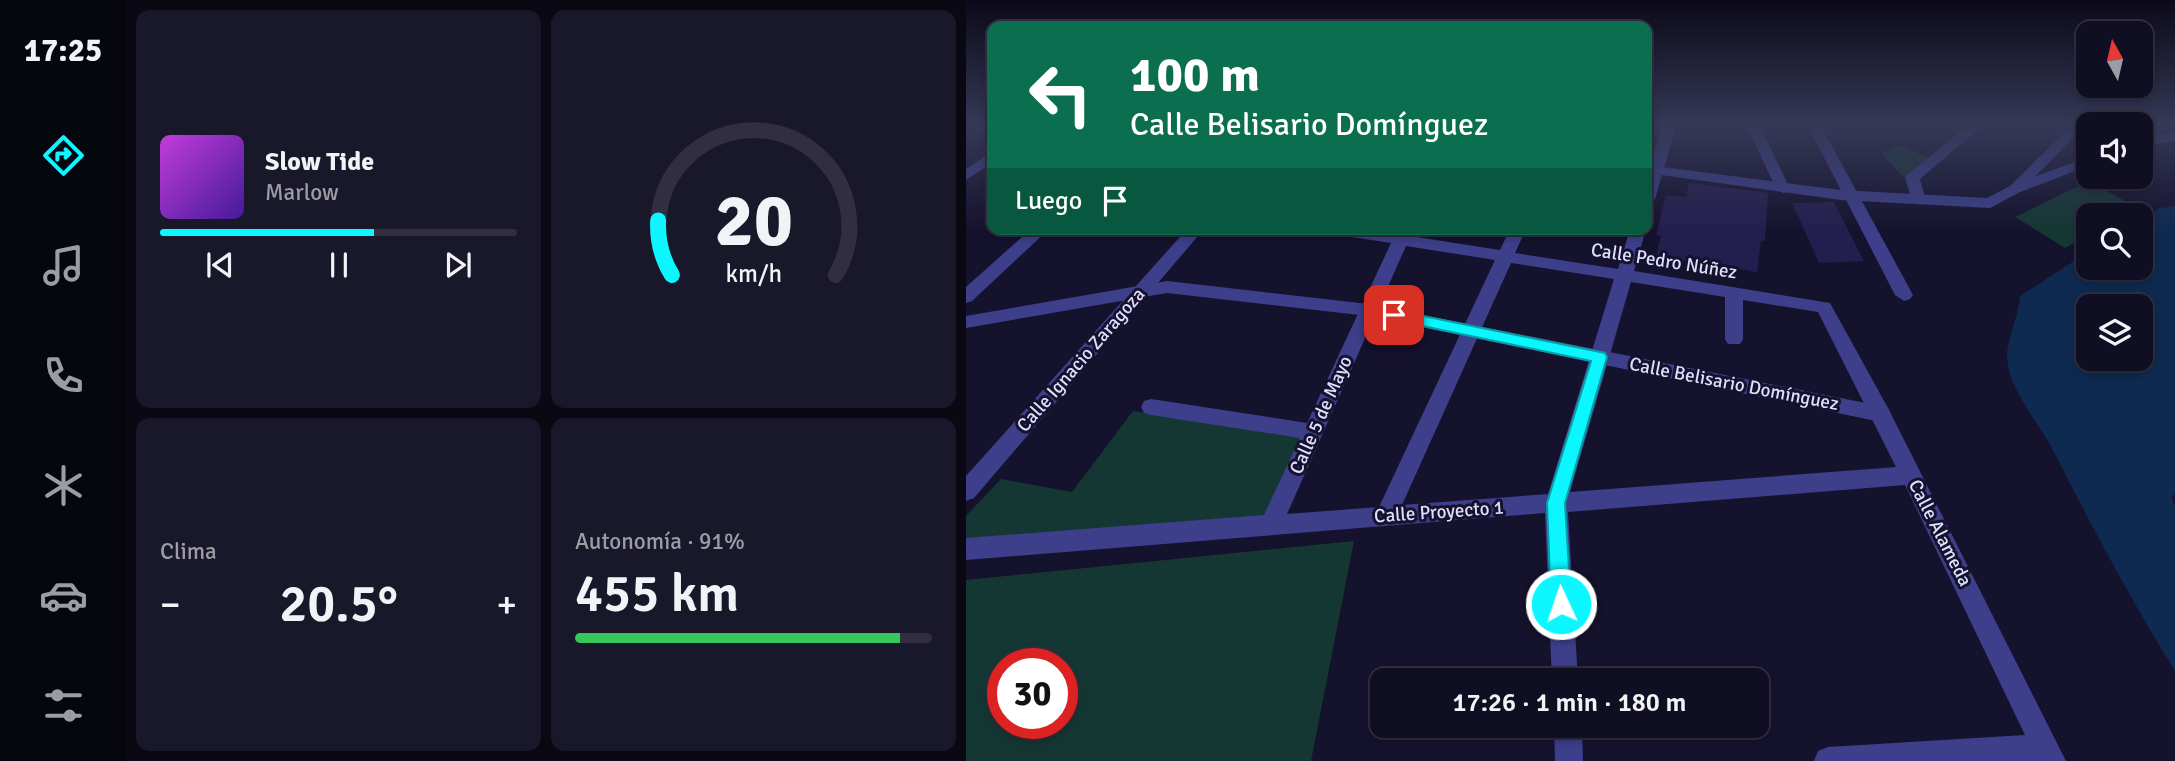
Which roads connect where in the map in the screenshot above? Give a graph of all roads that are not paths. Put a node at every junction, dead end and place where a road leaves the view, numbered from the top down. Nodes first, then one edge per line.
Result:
1 (984, 162) edge
2 (1770, 162) edge
3 (1832, 162) edge
4 (1932, 162) edge
5 (2040, 162) edge
6 (2076, 166) edge
7 (1652, 169) edge
8 (968, 173) edge
9 (987, 175) edge
10 (1783, 189) junction
11 (2015, 189) junction
12 (1849, 195) junction
13 (1917, 197) junction
14 (1034, 235) edge
15 (1191, 235) edge
16 (1403, 235) edge
17 (1515, 235) edge
18 (1636, 235) edge
19 (1505, 257) junction
20 (1624, 276) junction
21 (1145, 289) junction
22 (1734, 293) junction
23 (1904, 295) dead end
24 (966, 297) edge
25 (1824, 307) joint
26 (1368, 310) junction
27 (966, 322) edge
28 (1471, 331) junction
29 (1734, 339) dead end
30 (1600, 357) junction
31 (1151, 407) dead end
32 (1881, 414) junction
33 (1313, 432) junction
34 (1911, 475) junction
35 (966, 491) edge
36 (1556, 503) junction
37 (1386, 516) junction
38 (1271, 525) junction
39 (966, 549) edge
40 (1564, 668) edge
41 (1568, 738) edge
42 (2050, 754) edge
43 (1569, 761) edge
44 (1828, 761) edge

1 - 8 street
2 - 10 street
3 - 12 street
4 - 13 street
5 - 11 street
6 - 11 street
7 - 10 street
8 - 9 street
10 - 12 street
11 - 13 street
12 - 13 street
12 - 23 street
14 - 24 street
15 - 21 street, Calle Ignacio Zaragoza
16 - 19 street, Calle Pedro Núñez
16 - 26 street, Calle 5 de Mayo
17 - 19 street
18 - 20 street
19 - 20 street, Calle Pedro Núñez
19 - 28 street
20 - 22 street, Calle Pedro Núñez
20 - 30 street
21 - 26 street, Calle Belisario Domínguez
21 - 27 street, Calle Belisario Domínguez
21 - 35 street, Calle Ignacio Zaragoza
22 - 25 street, Calle Pedro Núñez
22 - 29 street
25 - 32 street, Calle Alameda
26 - 28 street, Calle Belisario Domínguez
26 - 33 street, Calle 5 de Mayo
28 - 30 street, Calle Belisario Domínguez
28 - 37 street
30 - 32 street, Calle Belisario Domínguez
30 - 36 street
31 - 33 street
32 - 34 street, Calle Alameda
33 - 38 street, Calle 5 de Mayo
34 - 36 street, Calle Proyecto 1
34 - 42 street, Calle Alameda
36 - 37 street, Calle Proyecto 1
36 - 40 street
37 - 38 street, Calle Proyecto 1
38 - 39 street, Calle Proyecto 1
41 - 43 street
42 - 44 street

